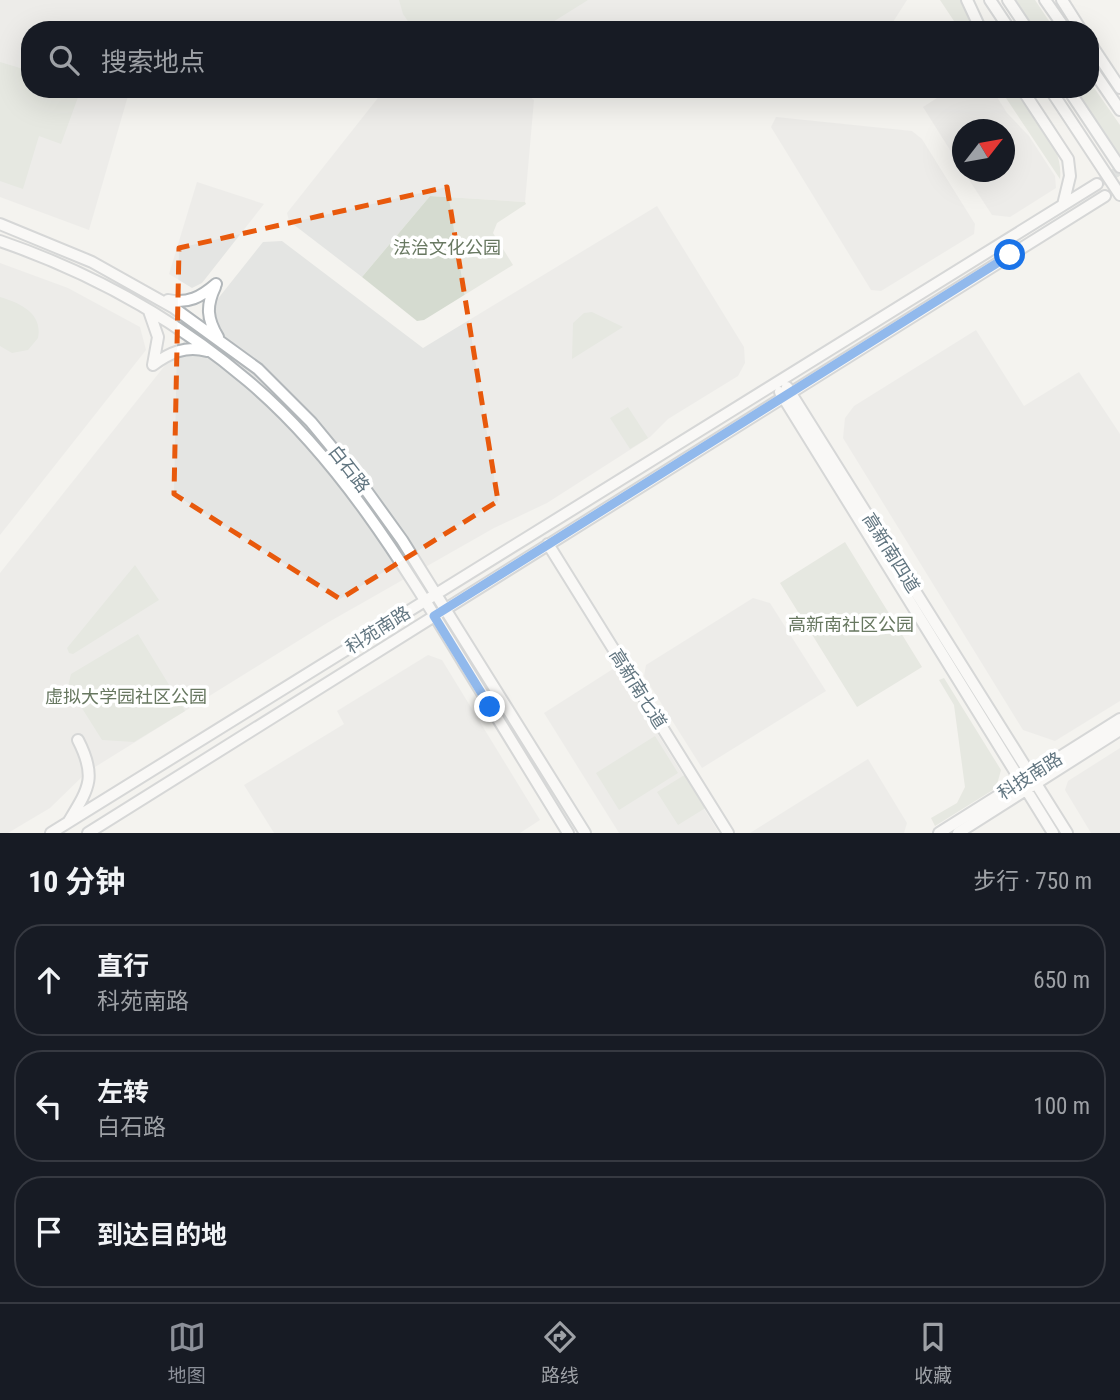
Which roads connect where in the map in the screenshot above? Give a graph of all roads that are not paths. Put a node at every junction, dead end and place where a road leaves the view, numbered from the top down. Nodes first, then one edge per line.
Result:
1 (967, 0) edge
2 (1009, 0) edge
3 (1045, 0) edge
4 (1062, 0) edge
5 (992, 4) edge
6 (977, 21) edge
7 (1004, 21) edge
8 (1010, 21) edge
9 (1022, 21) edge
10 (1060, 21) edge
11 (1075, 21) edge
12 (1099, 54) edge
13 (1099, 57) edge
14 (1120, 75) edge
15 (1099, 79) edge
16 (1120, 88) edge
17 (1028, 98) edge
18 (1056, 98) edge
19 (1074, 98) edge
20 (1120, 110) edge
21 (1120, 167) edge
22 (1097, 184) tunnel mouth
23 (1120, 195) edge
24 (1105, 196) tunnel mouth
25 (1063, 205) junction
26 (0, 224) edge
27 (0, 241) edge
28 (158, 298) junction
29 (148, 310) junction
30 (220, 341) junction
31 (209, 352) junction
32 (778, 382) junction
33 (787, 395) junction
34 (548, 544) junction
35 (436, 594) junction
36 (425, 601) junction
37 (446, 609) junction
38 (434, 616) junction
39 (1120, 719) edge
40 (1120, 730) edge
41 (78, 740) dead end
42 (1029, 783) junction
43 (67, 823) junction
44 (51, 833) edge
45 (88, 833) edge
46 (568, 833) edge
47 (585, 833) edge
48 (728, 833) edge
49 (939, 833) edge
50 (958, 833) edge
51 (1054, 833) edge
52 (1067, 833) edge

1 - 6 main road
2 - 9 main road
3 - 10 main road
4 - 11 main road
5 - 7 main road
5 - 8 main road
12 - 14 main road
13 - 16 main road
15 - 20 main road
17 - 25 main road
18 - 23 main road
19 - 21 main road
22 - 25 main road, 科苑南路
24 - 33 main road, 科苑南路
25 - 32 main road, 科苑南路
26 - 28 main road, 白石路
27 - 29 main road, 白石路
28 - 30 main road, 白石路
28 - 30 main road
29 - 31 main road, 白石路
29 - 31 main road
30 - 35 main road, 白石路
31 - 36 main road, 白石路
32 - 33 main road, 高新南四道
32 - 35 main road, 科苑南路
33 - 34 main road, 科苑南路
33 - 42 main road, 高新南四道
34 - 37 main road, 科苑南路
34 - 48 main road, 高新南七道
35 - 36 main road, 科苑南路
35 - 37 main road, 白石路
36 - 38 main road, 白石路
36 - 43 main road, 科苑南路
37 - 38 main road, 科苑南路
37 - 47 main road, 白石路
38 - 45 main road, 科苑南路
38 - 46 main road, 白石路
39 - 42 main road, 科技南路
40 - 42 main road, 科技南路
41 - 43 main road
42 - 49 main road, 科技南路
42 - 50 main road, 科技南路
42 - 51 main road, 高新南四道
42 - 52 main road, 高新南四道
43 - 44 main road, 科苑南路

